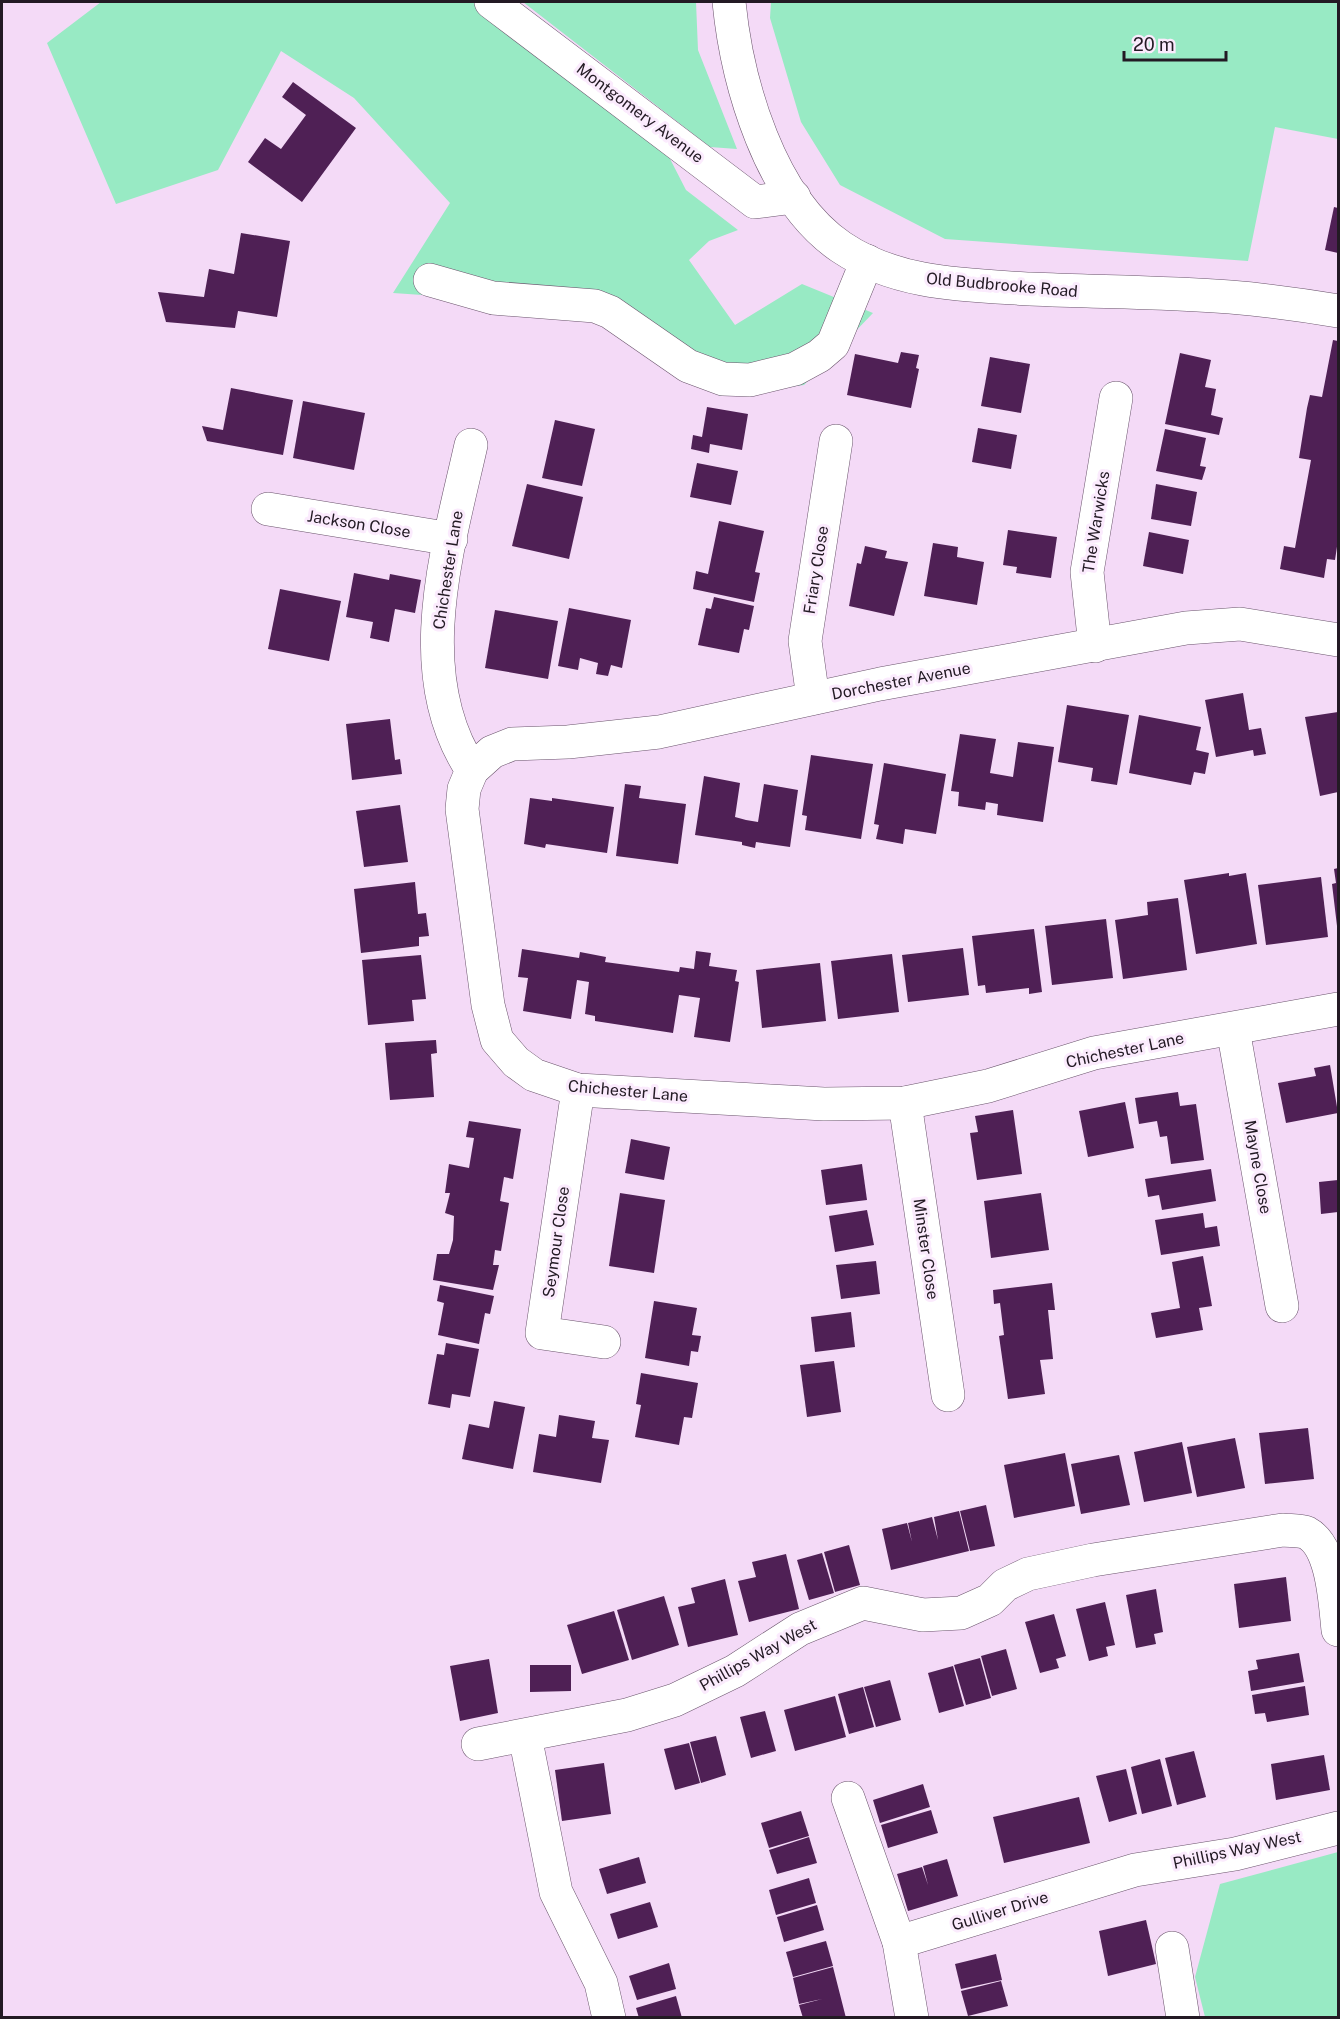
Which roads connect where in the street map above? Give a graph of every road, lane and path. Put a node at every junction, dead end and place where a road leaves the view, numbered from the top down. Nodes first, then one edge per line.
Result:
1 (491, 2) edge
2 (729, 2) edge
3 (794, 197) junction
4 (867, 261) junction
5 (430, 280) dead end
6 (1338, 311) edge
7 (1116, 398) dead end
8 (836, 441) dead end
9 (471, 445) dead end
10 (268, 509) dead end
11 (451, 539) junction
12 (1338, 640) edge
13 (1095, 646) junction
14 (813, 698) junction
15 (472, 770) junction
16 (1338, 1009) edge
17 (1233, 1029) junction
18 (578, 1090) junction
19 (904, 1103) junction
20 (1282, 1306) dead end
21 (603, 1342) dead end
22 (948, 1395) dead end
23 (1332, 1553) edge
24 (1338, 1630) edge
25 (525, 1736) junction
26 (478, 1744) dead end
27 (848, 1798) dead end
28 (1338, 1828) edge
29 (1101, 1879) joint
30 (899, 1942) junction
31 (1172, 1948) dead end
32 (609, 2018) edge
33 (912, 2018) edge
34 (1183, 2018) edge

1 - 3 street, Montgomery Avenue
2 - 3 street, Old Budbrooke Road
3 - 4 street, Old Budbrooke Road
4 - 5 street
4 - 6 street, Old Budbrooke Road
7 - 13 street, The Warwicks
8 - 14 street, Friary Close
9 - 11 street, Chichester Lane
10 - 11 street, Jackson Close
11 - 15 street, Chichester Lane
12 - 13 street, Dorchester Avenue
13 - 14 street, Dorchester Avenue
14 - 15 street, Dorchester Avenue
15 - 18 street, Chichester Lane
16 - 17 street, Chichester Lane
17 - 19 street, Chichester Lane
17 - 20 street, Mayne Close
18 - 19 street, Chichester Lane
18 - 21 street, Seymour Close
19 - 22 street, Minster Close
23 - 24 street, Phillips Way West
23 - 25 street, Phillips Way West
25 - 26 street, Phillips Way West
25 - 32 street
27 - 30 street
28 - 29 street, Phillips Way West
29 - 30 street, Gulliver Drive
30 - 33 street
31 - 34 street

